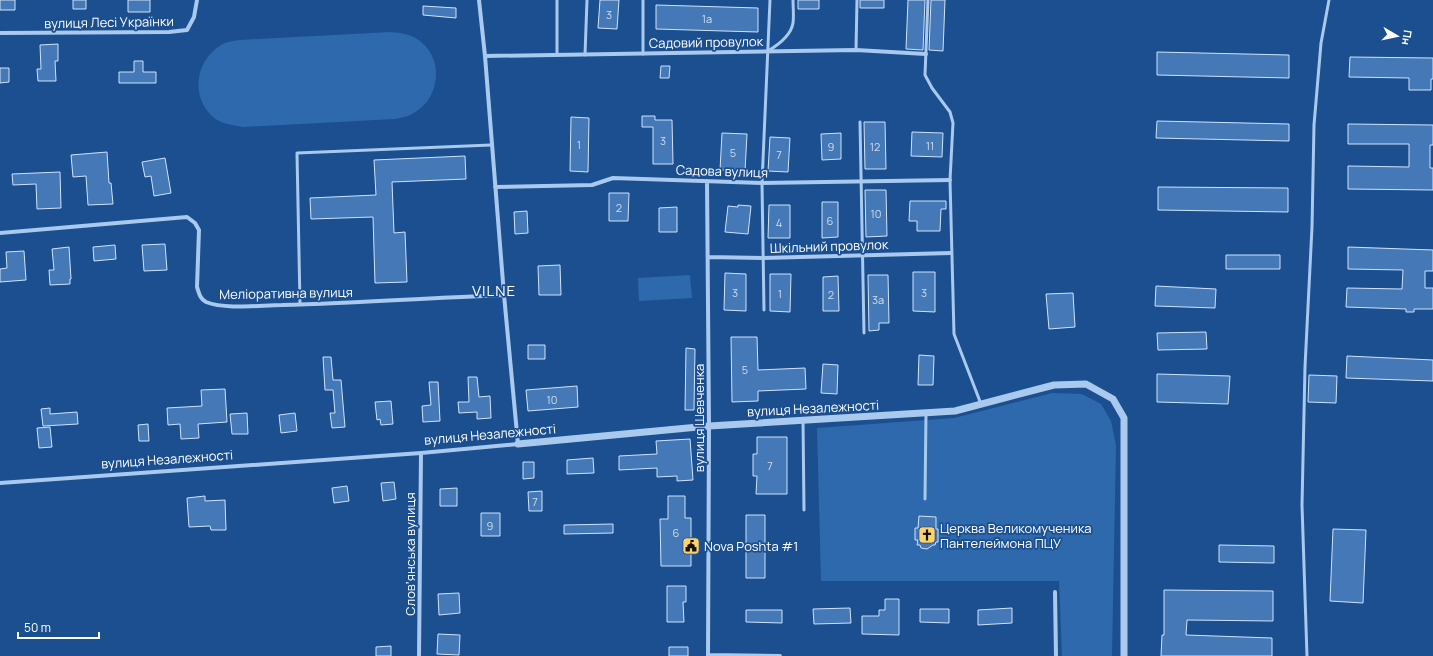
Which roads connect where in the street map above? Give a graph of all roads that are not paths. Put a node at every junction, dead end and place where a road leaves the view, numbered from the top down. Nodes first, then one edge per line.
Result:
1 (197, 0) edge
2 (479, 0) edge
3 (558, 0) edge
4 (587, 0) edge
5 (643, 0) edge
6 (770, 0) edge
7 (793, 0) edge
8 (857, 0) edge
9 (928, 0) edge
10 (1329, 0) edge
11 (0, 33) edge
12 (856, 50) junction
13 (768, 51) junction
14 (643, 54) junction
15 (926, 54) junction
16 (558, 55) junction
17 (585, 55) junction
18 (485, 56) junction
19 (860, 122) dead end
20 (491, 145) junction
21 (950, 180) junction
22 (707, 181) junction
23 (861, 182) junction
24 (762, 183) junction
25 (495, 187) junction
26 (0, 233) edge
27 (951, 253) junction
28 (863, 255) junction
29 (708, 257) junction
30 (763, 258) junction
31 (504, 295) junction
32 (300, 304) junction
33 (764, 310) dead end
34 (864, 333) dead end
35 (981, 404) junction
36 (926, 413) junction
37 (803, 420) junction
38 (709, 426) junction
39 (518, 444) junction
40 (421, 453) junction
41 (0, 483) edge
42 (924, 499) dead end
43 (804, 510) dead end
44 (1055, 592) dead end
45 (419, 656) edge
46 (708, 656) edge
47 (780, 656) edge
48 (1056, 656) edge
49 (1124, 656) edge
50 (1307, 656) edge

1 - 11 street, вулиця Лесі Українки
2 - 18 street
3 - 16 lane
4 - 17 lane
5 - 14 lane
6 - 13 lane
7 - 13 lane
8 - 12 lane
9 - 15 lane
10 - 50 lane
12 - 13 street, Садовий провулок
12 - 15 street, Садовий провулок
13 - 14 street, Садовий провулок
13 - 24 lane
14 - 17 street, Садовий провулок
15 - 21 lane
16 - 17 street, Садовий провулок
16 - 18 street, Садовий провулок
18 - 20 street
19 - 23 lane
20 - 25 street
20 - 32 lane
21 - 23 street, Садова вулиця
21 - 27 lane
22 - 24 street, Садова вулиця
22 - 25 street, Садова вулиця
22 - 29 street, вулиця Шевченка
23 - 24 street, Садова вулиця
23 - 28 lane
24 - 30 lane
25 - 31 street
26 - 32 street, Меліоративна вулиця
27 - 28 street, Шкільний провулок
27 - 35 lane
28 - 30 street, Шкільний провулок
28 - 34 lane
29 - 30 street, Шкільний провулок
29 - 38 street, вулиця Шевченка
30 - 33 lane
31 - 32 street, Меліоративна вулиця
31 - 39 street
35 - 36 street, вулиця Незалежності
35 - 49 street, вулиця Незалежності
36 - 37 street, вулиця Незалежності
36 - 42 lane
37 - 38 street, вулиця Незалежності
37 - 43 lane
38 - 39 street, вулиця Незалежності
38 - 46 street, вулиця Шевченка
39 - 40 street, вулиця Незалежності
40 - 41 street, вулиця Незалежності
40 - 45 street, Словʼянська вулиця
44 - 48 street
46 - 47 street

